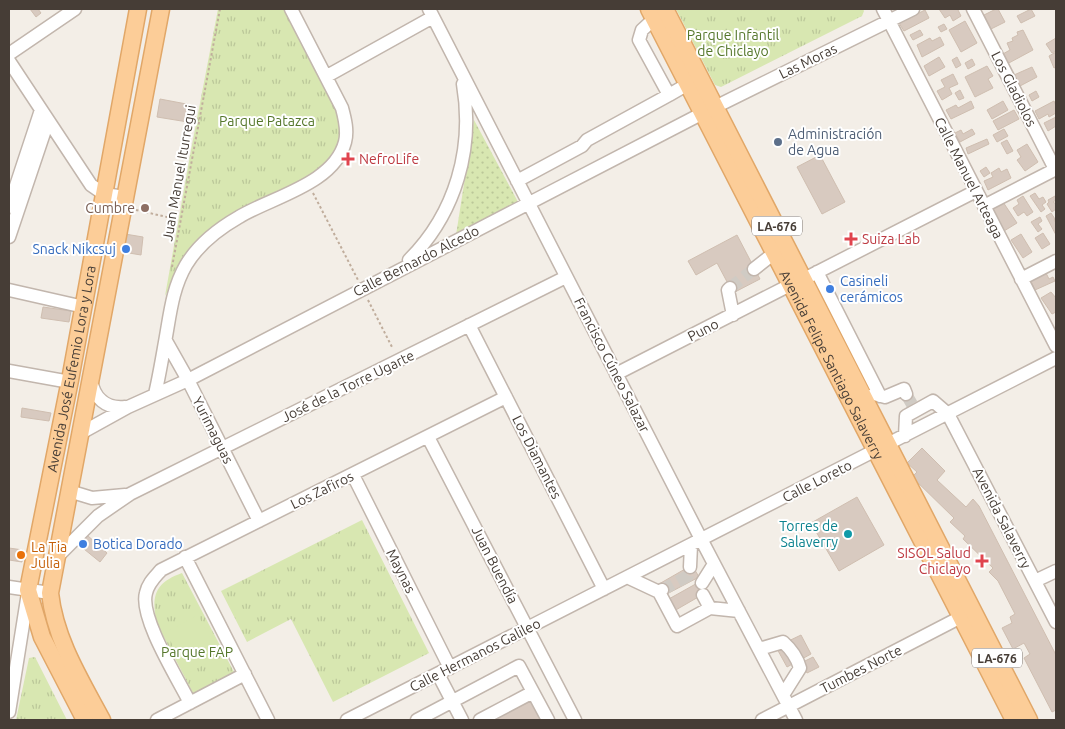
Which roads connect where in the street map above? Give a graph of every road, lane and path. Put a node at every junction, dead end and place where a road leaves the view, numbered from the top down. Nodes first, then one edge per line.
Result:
1 (75, 9) edge
2 (138, 9) edge
3 (161, 9) edge
4 (220, 9) edge
5 (292, 9) edge
6 (882, 9) edge
7 (913, 9) edge
8 (972, 9) edge
9 (656, 12) edge
10 (431, 13) edge
11 (889, 21) junction
12 (9, 54) edge
13 (9, 61) edge
14 (461, 71) junction
15 (327, 76) junction
16 (688, 84) junction
17 (669, 94) junction
18 (710, 110) junction
19 (44, 115) junction
20 (1056, 169) edge
21 (18, 180) edge
22 (517, 181) junction
23 (308, 183) junction
24 (976, 191) junction
25 (104, 194) junction
26 (124, 202) junction
27 (529, 203) junction
28 (984, 206) junction
29 (9, 207) edge
30 (180, 220) junction
31 (9, 237) edge
32 (773, 254) junction
33 (1056, 261) edge
34 (400, 269) junction
35 (754, 269) tunnel mouth
36 (170, 272) dead end
37 (566, 277) junction
38 (804, 279) junction
39 (1022, 279) junction
40 (362, 288) junction
41 (730, 288) dead end
42 (9, 290) edge
43 (84, 307) junction
44 (733, 315) junction
45 (469, 325) junction
46 (166, 341) junction
47 (1056, 346) edge
48 (846, 348) junction
49 (1056, 358) edge
50 (398, 360) junction
51 (9, 371) edge
52 (616, 374) junction
53 (91, 380) junction
54 (188, 380) junction
55 (70, 382) junction
56 (861, 392) junction
57 (155, 394) junction
58 (906, 394) dead end
59 (880, 396) junction
60 (506, 398) junction
61 (128, 407) junction
62 (948, 414) junction
63 (81, 433) junction
64 (904, 436) junction
65 (428, 437) junction
66 (222, 448) junction
67 (881, 448) junction
68 (353, 475) junction
69 (69, 491) junction
70 (130, 494) junction
71 (260, 521) junction
72 (696, 542) junction
73 (185, 557) junction
74 (57, 558) junction
75 (714, 564) junction
76 (690, 567) tunnel mouth
77 (1056, 571) edge
78 (627, 577) junction
79 (1035, 582) junction
80 (9, 586) edge
81 (604, 589) junction
82 (28, 590) junction
83 (50, 593) junction
84 (710, 608) junction
85 (739, 611) junction
86 (961, 617) junction
87 (1056, 622) edge
88 (528, 628) junction
89 (759, 649) junction
90 (444, 671) junction
91 (244, 674) junction
92 (12, 683) edge
93 (533, 692) junction
94 (453, 701) junction
95 (786, 701) junction
96 (190, 703) junction
97 (9, 712) edge
98 (355, 718) edge
99 (85, 720) edge
100 (102, 720) edge
101 (157, 720) edge
102 (268, 720) edge
103 (417, 720) edge
104 (462, 720) edge
105 (480, 720) edge
106 (548, 720) edge
107 (576, 720) edge
108 (762, 720) edge
109 (796, 720) edge
110 (1014, 720) edge
111 (1029, 720) edge

1 - 12 street
2 - 25 main road, Avenida José Eufemio Lora y Lora
3 - 26 main road, Avenida José Eufemio Lora y Lora
4 - 30 path, Juan Manuel Iturregui
5 - 15 street
6 - 11 street, Calle Manuel Arteaga
7 - 11 street, Las Moras
8 - 20 street, Los Gladiolos
9 - 16 main road, Avenida Felipe Santiago Salaverry / LA-676
9 - 17 street
9 - 18 main road, Avenida Felipe Santiago Salaverry / LA-676
10 - 14 street, Francisco Cúneo Salazar
10 - 15 street
11 - 18 street, Las Moras
11 - 24 street, Calle Manuel Arteaga
13 - 19 street
14 - 22 street, Francisco Cúneo Salazar
14 - 34 street
15 - 23 street
16 - 17 street
16 - 18 main road, Avenida Felipe Santiago Salaverry / LA-676
17 - 22 street
18 - 27 street, Calle Bernardo Alcedo
18 - 32 main road, Avenida Felipe Santiago Salaverry / LA-676
18 - 38 main road, Avenida Felipe Santiago Salaverry / LA-676
19 - 21 street
19 - 25 street
20 - 28 street
21 - 29 street
21 - 31 street
22 - 27 street, Francisco Cúneo Salazar
23 - 40 path
23 - 46 street
24 - 28 street, Calle Manuel Arteaga
24 - 38 street, Puno
25 - 26 street
25 - 43 main road, Avenida José Eufemio Lora y Lora
26 - 30 path
26 - 53 main road, Avenida José Eufemio Lora y Lora
27 - 34 street, Calle Bernardo Alcedo
27 - 37 street, Francisco Cúneo Salazar
28 - 39 street, Calle Manuel Arteaga
30 - 36 path, Juan Manuel Iturregui
32 - 35 street
32 - 38 main road, Avenida Felipe Santiago Salaverry / LA-676
33 - 39 street
34 - 40 street, Calle Bernardo Alcedo
37 - 45 street, José de la Torre Ugarte
37 - 52 street, Francisco Cúneo Salazar
38 - 44 street, Puno
38 - 48 main road, Avenida Felipe Santiago Salaverry / LA-676
38 - 67 main road, Avenida Felipe Santiago Salaverry / LA-676
39 - 47 street, Calle Manuel Arteaga
40 - 50 path
40 - 54 street, Calle Bernardo Alcedo
41 - 44 street
42 - 43 street
43 - 55 main road, Avenida José Eufemio Lora y Lora
44 - 52 street, Puno
45 - 50 street, José de la Torre Ugarte
45 - 60 street, Los Diamantes
46 - 54 street, Yurimaguas
46 - 57 street
48 - 56 main road, Avenida Felipe Santiago Salaverry / LA-676
48 - 59 street
49 - 62 street, Calle Loreto
50 - 66 street, José de la Torre Ugarte
51 - 55 street
52 - 72 street, Francisco Cúneo Salazar
53 - 61 street
53 - 63 main road, Avenida José Eufemio Lora y Lora
54 - 57 street, Calle Bernardo Alcedo
54 - 66 street, Yurimaguas
55 - 82 main road, Avenida José Eufemio Lora y Lora
56 - 59 street
56 - 67 main road, Avenida Felipe Santiago Salaverry / LA-676
57 - 61 street, Calle Bernardo Alcedo
58 - 59 street
60 - 65 street, Los Zafiros
60 - 81 street, Los Diamantes
61 - 63 street, Calle Bernardo Alcedo
62 - 64 street, Calle Loreto
62 - 64 street
62 - 79 street, Avenida Salaverry
63 - 69 main road, Avenida José Eufemio Lora y Lora
64 - 67 street, Calle Loreto
65 - 68 street, Los Zafiros
65 - 88 street, Juan Buendía
66 - 70 street, José de la Torre Ugarte
66 - 71 street, Yurimaguas
67 - 72 street, Calle Loreto
67 - 86 main road, Avenida Felipe Santiago Salaverry / LA-676
67 - 111 main road, Avenida Felipe Santiago Salaverry / LA-676
68 - 71 street, Los Zafiros
68 - 90 street, Maynas
69 - 70 street, José de la Torre Ugarte
69 - 74 main road, Avenida José Eufemio Lora y Lora
70 - 74 street, José de la Torre Ugarte
71 - 73 street, Los Zafiros
72 - 75 street, Francisco Cúneo Salazar
72 - 76 street
72 - 78 street, Calle Loreto
73 - 91 street
73 - 96 street, Los Zafiros
74 - 83 main road, Avenida José Eufemio Lora y Lora
75 - 84 street
75 - 85 street, Francisco Cúneo Salazar
77 - 79 street
78 - 81 street, Calle Loreto
78 - 84 street
79 - 87 street, Avenida Salaverry
80 - 82 street
81 - 88 street, Calle Hermanos Galileo
82 - 83 street
82 - 92 street
82 - 99 main road, Avenida José Eufemio Lora y Lora
83 - 100 main road, Avenida José Eufemio Lora y Lora
84 - 85 street
85 - 89 street, Francisco Cúneo Salazar
86 - 95 street, Tumbes Norte
86 - 110 main road, Avenida Felipe Santiago Salaverry / LA-676
88 - 90 street, Calle Hermanos Galileo
88 - 107 street, Juan Buendía
89 - 95 street, Francisco Cúneo Salazar
89 - 95 street
90 - 94 street, Maynas
90 - 98 street, Calle Hermanos Galileo
91 - 96 street
91 - 102 street
92 - 97 street
93 - 94 street
93 - 105 street
93 - 106 street
94 - 103 street
94 - 104 street, Maynas
95 - 108 street, Tumbes Norte
95 - 109 street, Francisco Cúneo Salazar
96 - 101 street

